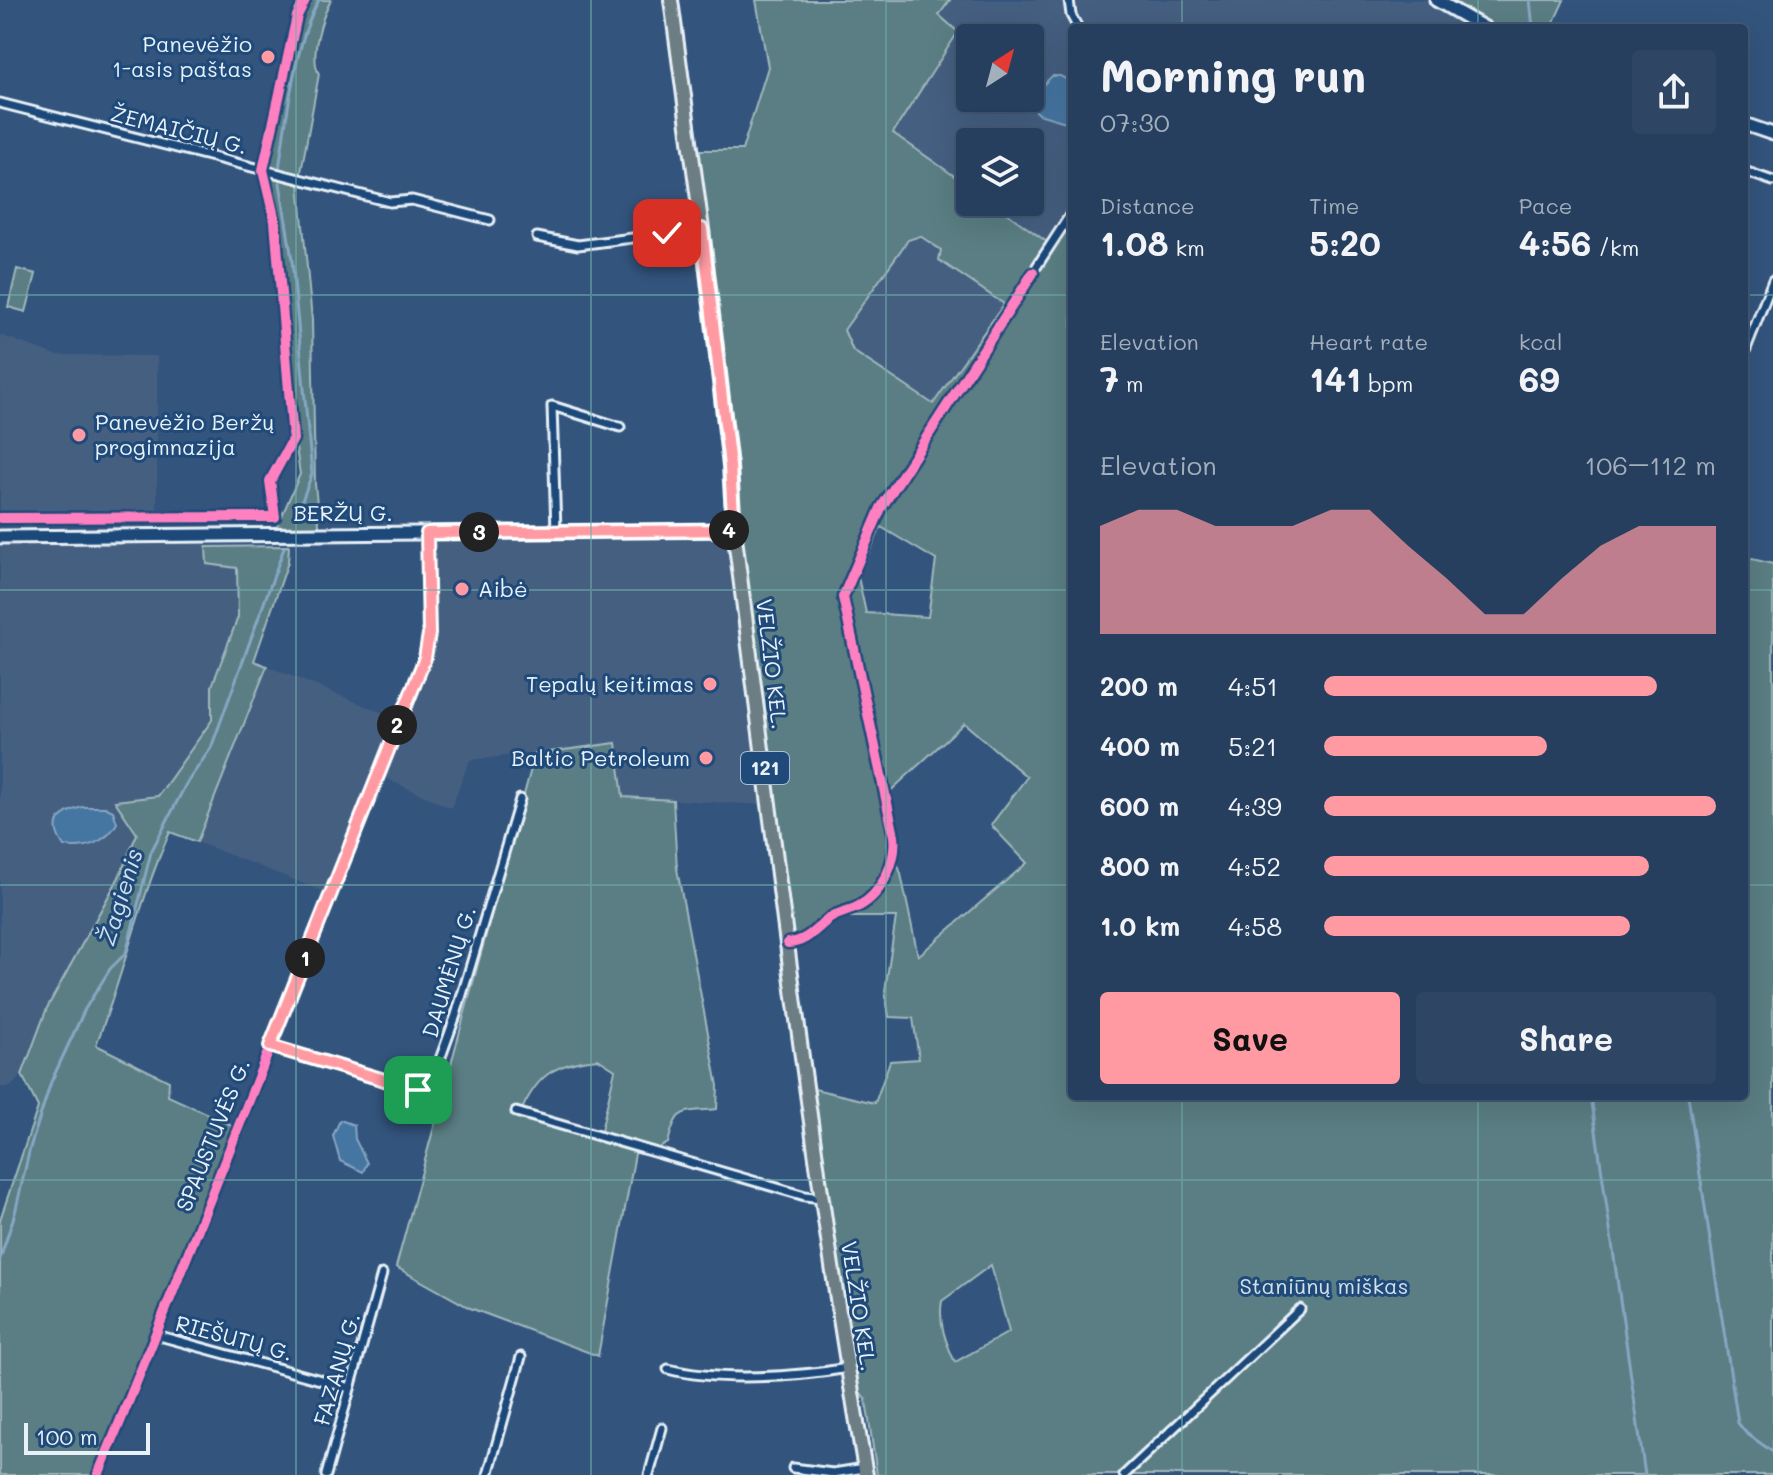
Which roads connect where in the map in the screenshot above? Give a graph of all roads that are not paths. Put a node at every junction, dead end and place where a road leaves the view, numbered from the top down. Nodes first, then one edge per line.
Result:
1 (671, 0) edge
2 (1069, 0) edge
3 (1436, 0) edge
4 (1076, 24) edge
5 (1478, 24) edge
6 (0, 103) edge
7 (1748, 125) edge
8 (1773, 134) edge
9 (1748, 172) edge
10 (1773, 181) edge
11 (1068, 218) edge
12 (490, 220) dead end
13 (702, 229) junction
14 (537, 237) dead end
15 (1773, 280) edge
16 (1748, 344) edge
17 (620, 427) dead end
18 (734, 530) junction
19 (556, 531) junction
20 (427, 533) junction
21 (0, 537) edge
22 (520, 799) dead end
23 (788, 943) junction
24 (270, 1046) junction
25 (516, 1112) dead end
26 (822, 1198) junction
27 (382, 1274) dead end
28 (1300, 1309) dead end
29 (156, 1335) junction
30 (521, 1357) dead end
31 (848, 1368) junction
32 (668, 1369) dead end
33 (350, 1388) junction
34 (662, 1428) dead end
35 (793, 1468) dead end
36 (865, 1471) edge
37 (98, 1475) edge
38 (326, 1475) edge
39 (488, 1475) edge
40 (649, 1475) edge
41 (1124, 1475) edge

1 - 13 main road, VELŽIO KEL. / 121
2 - 4 street
3 - 5 main road
6 - 12 street, ŽEMAIČIŲ G.
7 - 8 main road
9 - 10 street
11 - 23 street
13 - 14 street
13 - 18 main road, VELŽIO KEL. / 121
15 - 16 street
17 - 19 street
18 - 19 main road, BERŽŲ G.
18 - 23 main road, VELŽIO KEL. / 121
19 - 20 main road, BERŽŲ G.
20 - 21 main road, BERŽŲ G.
20 - 24 street, SPAUSTUVĖS G.
22 - 24 street, DAUMĖNŲ G.
23 - 26 main road, VELŽIO KEL. / 121
24 - 29 street, SPAUSTUVĖS G.
25 - 26 street
26 - 31 main road, VELŽIO KEL. / 121
27 - 33 street, FAZANŲ G.
28 - 41 street
29 - 33 street, RIEŠUTŲ G.
29 - 37 street, SPAUSTUVĖS G.
30 - 39 street
31 - 32 street
31 - 36 main road, VELŽIO KEL. / 121
33 - 38 street, FAZANŲ G.
34 - 40 street
35 - 36 street

